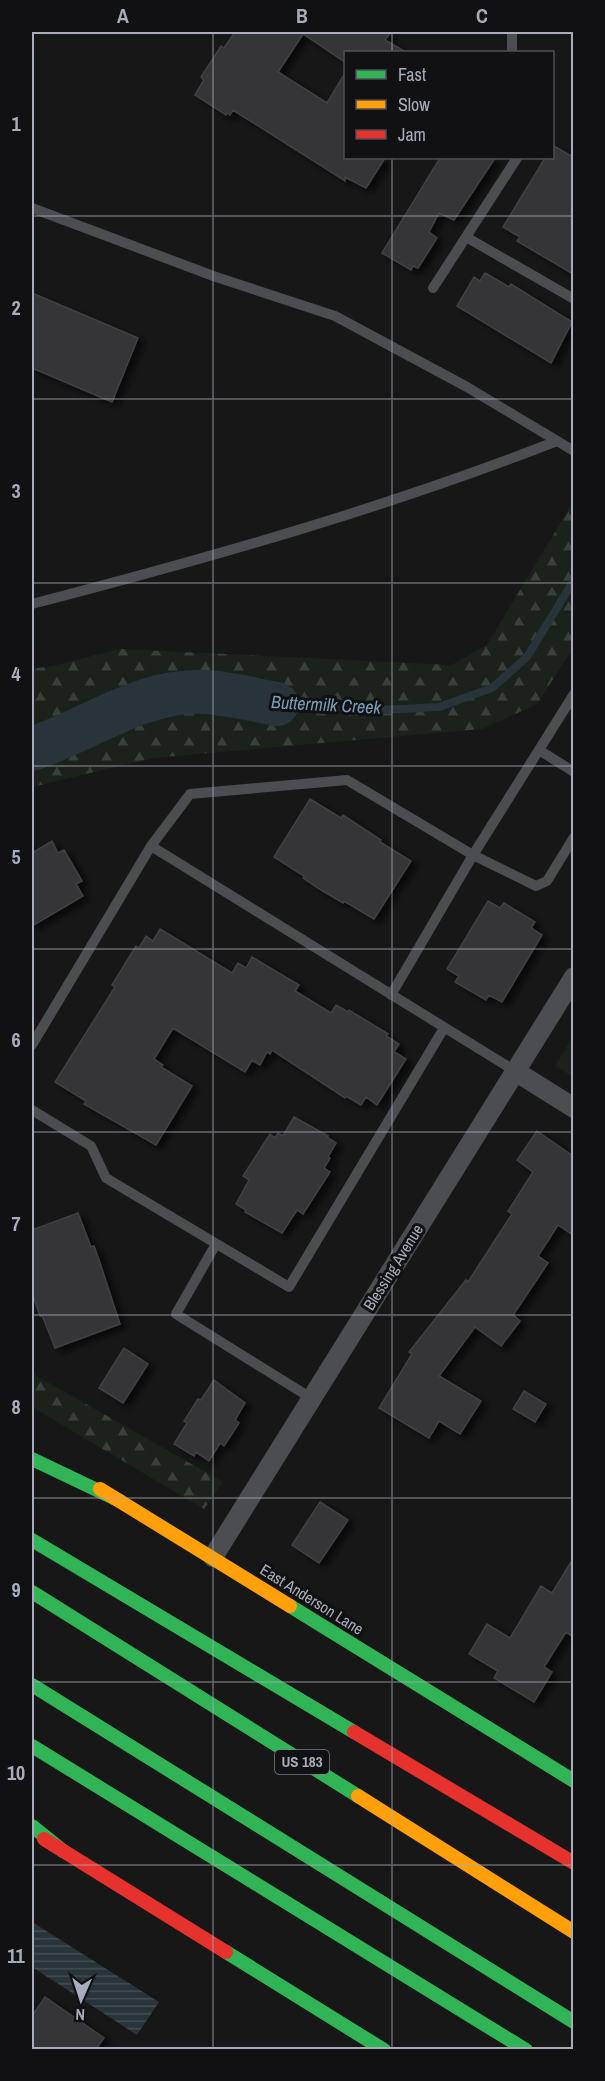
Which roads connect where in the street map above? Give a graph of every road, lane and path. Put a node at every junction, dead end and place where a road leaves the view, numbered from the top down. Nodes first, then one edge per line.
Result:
1 (512, 32) edge
2 (512, 51) edge
3 (516, 159) edge
4 (32, 208) edge
5 (466, 237) junction
6 (433, 288) dead end
7 (573, 299) edge
8 (557, 441) junction
9 (573, 451) edge
10 (32, 604) edge
11 (573, 694) edge
12 (539, 750) junction
13 (573, 772) edge
14 (573, 837) edge
15 (151, 846) junction
16 (473, 855) junction
17 (573, 977) edge
18 (392, 995) junction
19 (444, 1028) junction
20 (32, 1045) edge
21 (515, 1071) junction
22 (573, 1108) edge
23 (32, 1110) edge
24 (216, 1244) junction
25 (311, 1398) junction
26 (32, 1448) edge
27 (32, 1459) edge
28 (120, 1501) junction
29 (32, 1540) edge
30 (213, 1557) junction
31 (32, 1592) edge
32 (32, 1685) edge
33 (32, 1746) edge
34 (573, 1781) edge
35 (32, 1826) edge
36 (32, 1831) edge
37 (63, 1851) junction
38 (573, 1863) edge
39 (573, 1932) edge
40 (573, 2022) edge
41 (384, 2049) edge
42 (526, 2049) edge

1 - 2 lane
3 - 5 lane
4 - 8 lane
5 - 6 lane
5 - 7 lane
8 - 9 lane
8 - 10 lane
11 - 12 lane
12 - 13 lane
12 - 16 lane
14 - 16 lane
15 - 16 lane
15 - 18 lane
15 - 20 lane
16 - 18 lane
17 - 21 street, Blessing Avenue
18 - 19 lane
19 - 21 lane
19 - 24 lane
21 - 22 street
21 - 25 street, Blessing Avenue
23 - 24 lane
24 - 25 lane
25 - 30 street, Blessing Avenue
26 - 28 main road, East Anderson Lane
27 - 28 main road
28 - 30 main road, East Anderson Lane
29 - 38 main road
30 - 34 main road, East Anderson Lane
31 - 39 main road, US 183
32 - 40 main road
33 - 42 main road
35 - 37 main road
36 - 37 main road
37 - 41 main road

